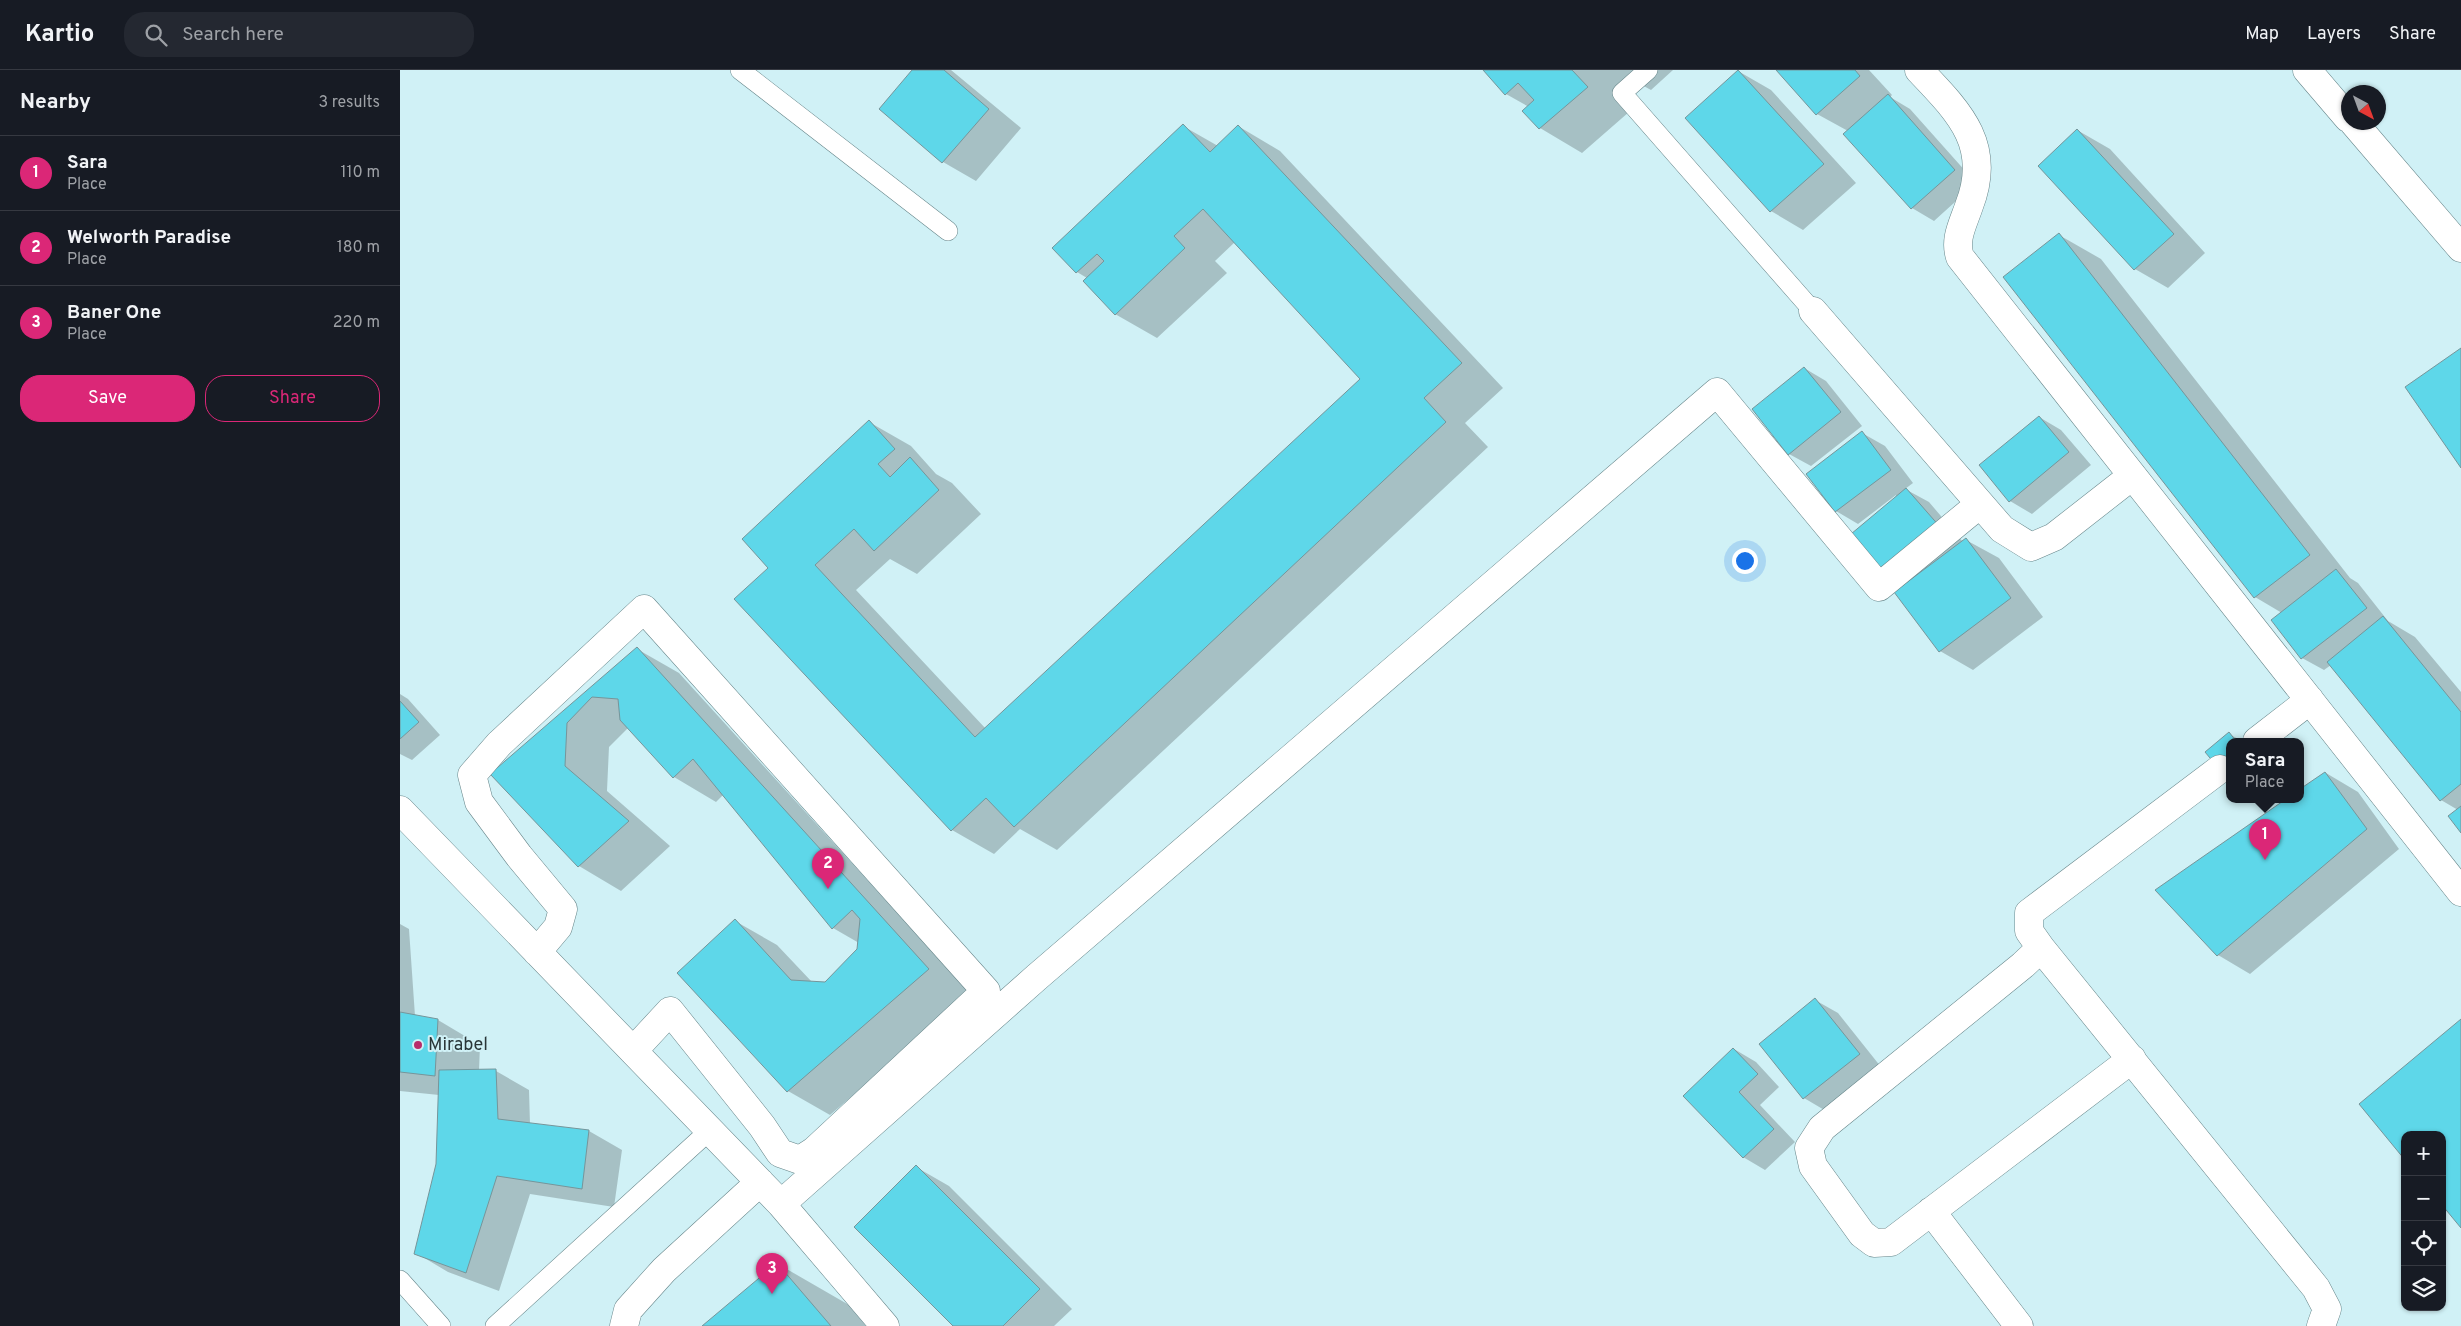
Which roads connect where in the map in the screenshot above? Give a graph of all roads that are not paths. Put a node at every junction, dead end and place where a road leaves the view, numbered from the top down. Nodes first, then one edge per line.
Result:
1 (740, 70) edge
2 (1648, 70) edge
3 (1918, 70) edge
4 (2307, 70) edge
5 (2341, 110) edge
6 (2360, 130) edge
7 (948, 231) dead end
8 (2461, 248) edge
9 (1813, 311) joint
10 (2132, 476) junction
11 (1980, 504) junction
12 (2310, 700) junction
13 (2261, 738) edge
14 (2220, 770) dead end
15 (400, 810) edge
16 (2461, 892) edge
17 (2041, 948) junction
18 (537, 952) junction
19 (633, 1051) junction
20 (2132, 1059) junction
21 (709, 1130) junction
22 (760, 1182) junction
23 (781, 1204) junction
24 (1931, 1211) junction
25 (400, 1280) edge
26 (441, 1326) edge
27 (495, 1326) edge
28 (624, 1326) edge
29 (885, 1326) edge
30 (2019, 1326) edge
31 (2321, 1326) edge

1 - 7 lane
2 - 9 lane
3 - 10 street
4 - 5 street
6 - 8 street
9 - 11 street
10 - 11 street
10 - 12 street
11 - 23 street
12 - 13 street
12 - 16 street
14 - 17 street
15 - 18 street
17 - 20 street
17 - 24 street
18 - 19 street
18 - 19 street
19 - 21 street
20 - 24 street
20 - 31 street
21 - 22 street
21 - 27 lane
22 - 23 street
22 - 28 street
23 - 29 street
24 - 30 street
25 - 26 lane

